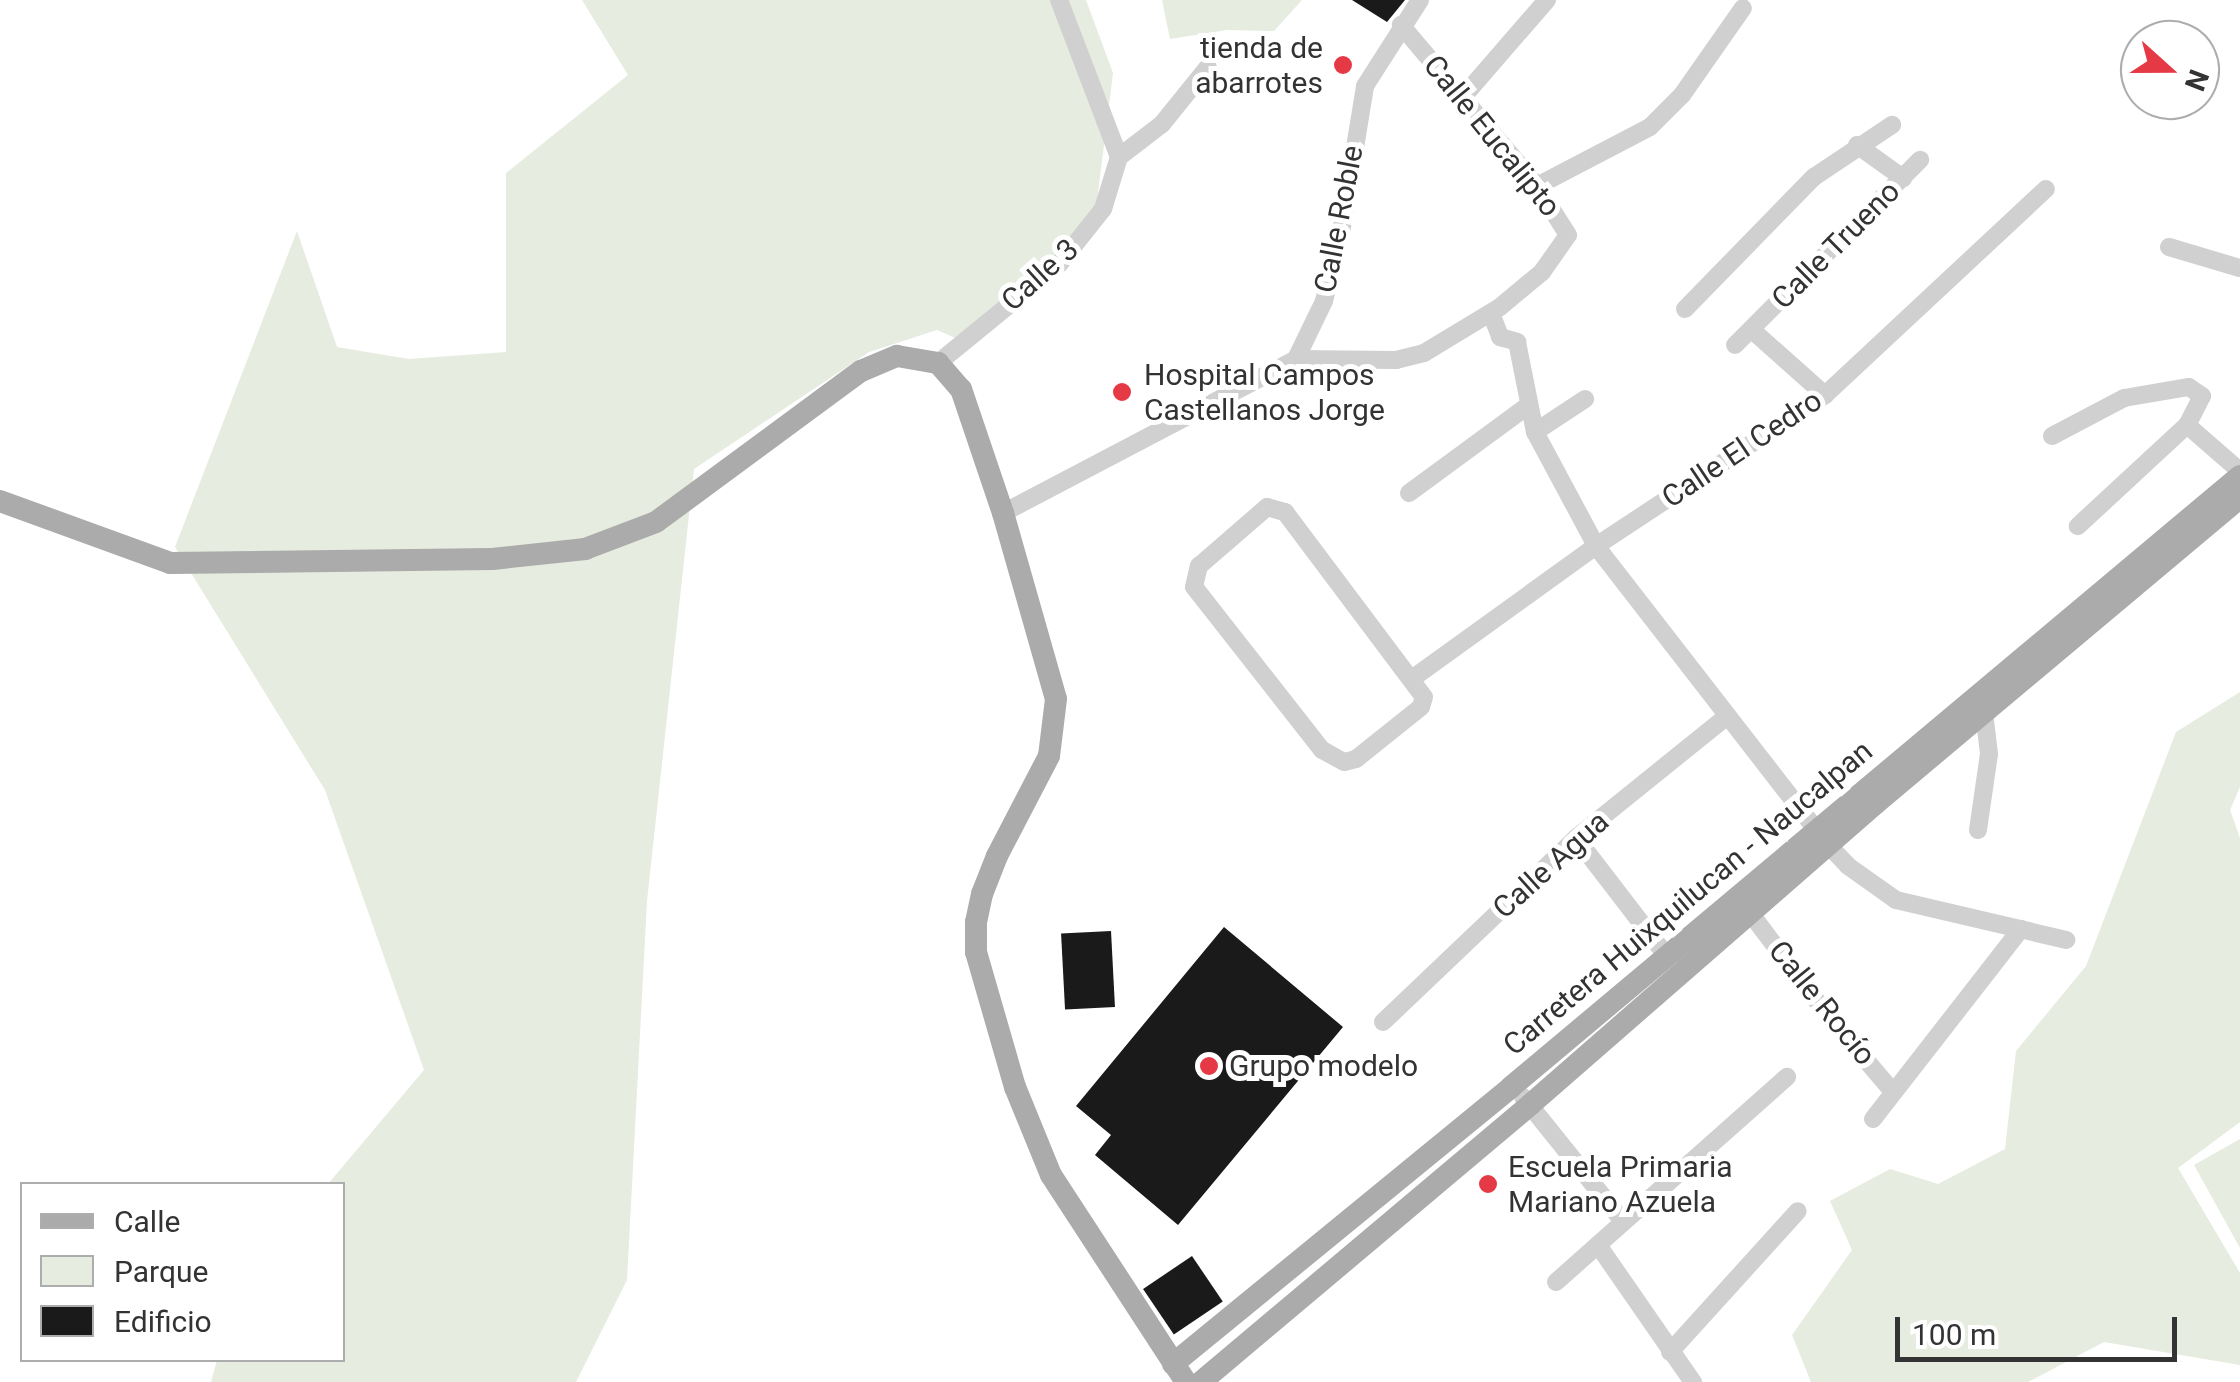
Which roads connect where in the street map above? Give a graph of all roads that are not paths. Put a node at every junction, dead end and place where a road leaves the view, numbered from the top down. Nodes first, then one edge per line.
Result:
1 (1059, 0) edge
2 (1420, 0) edge
3 (1547, 0) edge
4 (1744, 8) dead end
5 (1401, 25) junction
6 (1208, 68) dead end
7 (1462, 98) junction
8 (1892, 125) dead end
9 (1856, 145) junction
10 (1119, 157) junction
11 (1920, 160) dead end
12 (1903, 178) junction
13 (1536, 186) junction
14 (2046, 189) dead end
15 (2169, 247) dead end
16 (2240, 268) edge
17 (1685, 309) dead end
18 (1491, 314) junction
19 (1752, 330) junction
20 (1735, 346) dead end
21 (1296, 360) junction
22 (938, 363) junction
23 (1824, 395) junction
24 (1585, 400) dead end
25 (1529, 405) junction
26 (2187, 424) junction
27 (1535, 432) junction
28 (2052, 436) dead end
29 (2240, 474) edge
30 (1409, 493) dead end
31 (2240, 498) edge
32 (0, 501) edge
33 (1003, 513) junction
34 (2078, 526) dead end
35 (1596, 546) junction
36 (1413, 678) junction
37 (1984, 712) junction
38 (1726, 716) junction
39 (1978, 830) dead end
40 (1821, 837) junction
41 (1576, 838) junction
42 (1752, 914) junction
43 (2021, 929) junction
44 (2066, 940) dead end
45 (1665, 954) junction
46 (1383, 1022) dead end
47 (1787, 1077) dead end
48 (1511, 1087) junction
49 (1893, 1092) junction
50 (1531, 1104) junction
51 (1873, 1119) dead end
52 (1798, 1211) dead end
53 (1622, 1220) junction
54 (1598, 1245) junction
55 (1556, 1282) dead end
56 (1670, 1352) junction
57 (1180, 1373) edge
58 (1201, 1382) edge
59 (1693, 1382) edge

1 - 10 street
2 - 5 street, Calle Roble
3 - 7 street
4 - 13 street
5 - 7 street, Calle Eucalipto
5 - 21 street, Calle Roble
6 - 10 street
7 - 13 street, Calle Eucalipto
8 - 9 street
9 - 12 street
9 - 17 street
10 - 22 street, Calle 3
11 - 12 street, Calle Trueno
12 - 19 street, Calle Trueno
13 - 18 street, Calle Eucalipto
14 - 23 street, Calle El Cedro
15 - 16 street
18 - 21 street, Calle Eucalipto
18 - 25 street
19 - 20 street, Calle Trueno
19 - 23 street, Calle Trueno
21 - 33 street
22 - 32 main road
22 - 33 main road
23 - 35 street, Calle El Cedro
24 - 27 street
25 - 27 street
25 - 30 street
26 - 28 street
26 - 29 street
26 - 34 street
27 - 35 street
29 - 40 main road, Carretera Huixquilucan - Naucalpan
31 - 37 main road, Carretera Huixquilucan - Naucalpan
33 - 57 main road
35 - 36 street, Calle El Cedro
35 - 38 street
36 - 36 street
37 - 39 street
37 - 40 main road, Carretera Huixquilucan - Naucalpan
38 - 40 street
38 - 41 street, Calle Agua
40 - 42 main road, Carretera Huixquilucan - Naucalpan
40 - 43 street
40 - 45 main road, Carretera Huixquilucan - Naucalpan
41 - 45 street
41 - 46 street, Calle Agua
42 - 49 street, Calle Rocío
42 - 50 main road, Carretera Huixquilucan - Naucalpan
43 - 44 street
43 - 49 street
45 - 48 main road, Carretera Huixquilucan - Naucalpan
47 - 53 street
48 - 50 street
48 - 57 main road, Carretera Huixquilucan - Naucalpan
49 - 51 street
50 - 53 street
50 - 58 main road, Carretera Huixquilucan - Naucalpan
52 - 56 street
53 - 54 street
54 - 55 street
54 - 56 street
56 - 59 street

